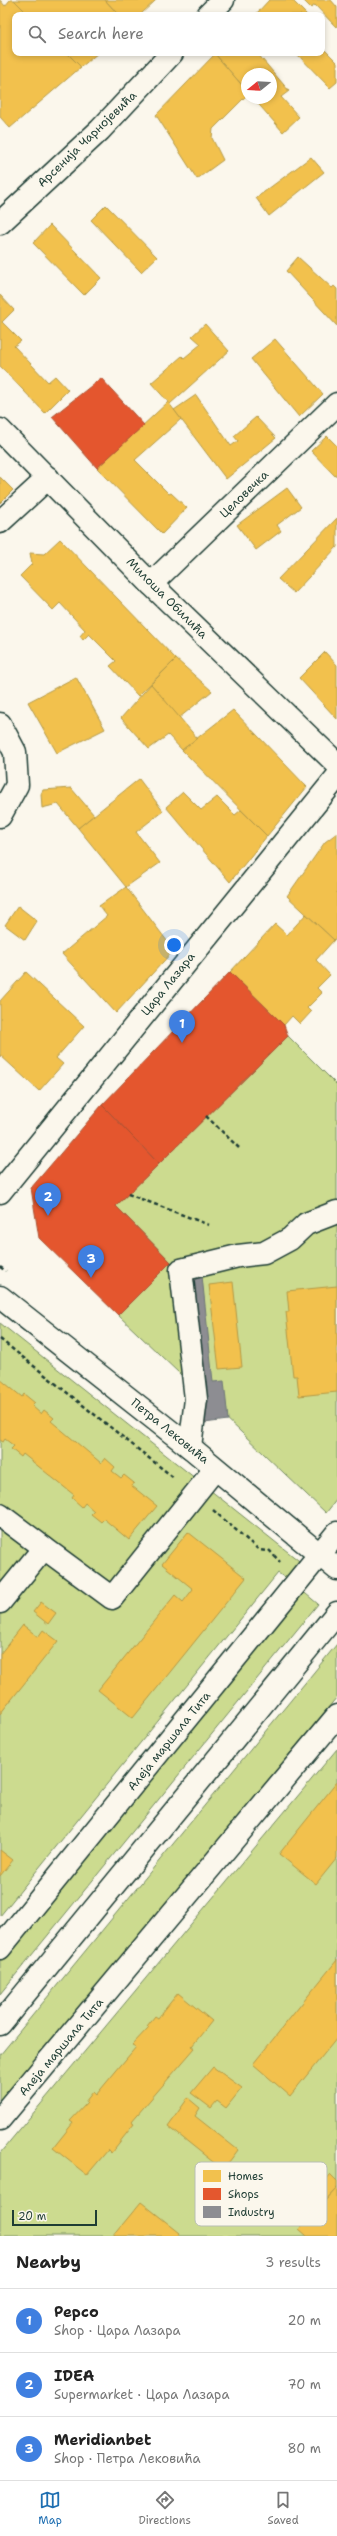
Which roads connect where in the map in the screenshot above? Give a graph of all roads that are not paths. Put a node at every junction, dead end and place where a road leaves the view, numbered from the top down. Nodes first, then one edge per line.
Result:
1 (223, 0) edge
2 (211, 12) edge
3 (169, 56) edge
4 (0, 223) edge
5 (337, 404) edge
6 (0, 430) edge
7 (48, 478) junction
8 (0, 522) edge
9 (151, 584) junction
10 (0, 724) edge
11 (337, 764) edge
12 (337, 777) edge
13 (0, 816) edge
14 (0, 1192) edge
15 (337, 1212) edge
16 (0, 1297) edge
17 (190, 1447) junction
18 (215, 1468) junction
19 (0, 1515) edge
20 (337, 1533) edge
21 (44, 1548) junction
22 (320, 1554) junction
23 (337, 1569) edge
24 (0, 1602) edge
25 (337, 1613) edge
26 (337, 1716) edge
27 (0, 1948) edge
28 (0, 2024) edge
29 (0, 2119) edge

1 - 2 street
3 - 4 street, Арсенија Чарнојевића
5 - 9 street, Целовечка
6 - 7 street, Милоша Обилића
7 - 8 street
7 - 9 street, Милоша Обилића
9 - 11 street, Милоша Обилића
10 - 13 street
12 - 14 street, Цара Лазара
15 - 17 street
16 - 17 street, Петра Лековића
17 - 18 street, Петра Лековића
18 - 21 street
18 - 22 street, Петра Лековића
19 - 21 street
20 - 22 street, Алеја маршала Тита
21 - 24 street
22 - 23 street, Петра Лековића
22 - 27 street, Алеја маршала Тита
25 - 28 street
26 - 29 street, Алеја маршала Тита

